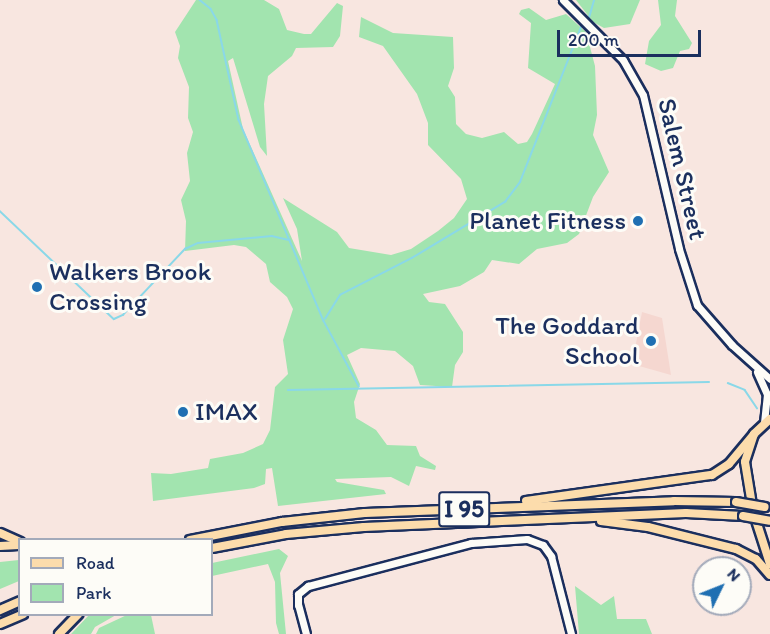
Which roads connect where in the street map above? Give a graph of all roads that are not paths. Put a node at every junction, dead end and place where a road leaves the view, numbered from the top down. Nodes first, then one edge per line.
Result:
1 (563, 0) edge
2 (743, 356) junction
3 (770, 379) edge
4 (767, 421) edge
5 (754, 434) junction
6 (767, 508) edge
7 (466, 509) junction
8 (565, 518) junction
9 (770, 521) edge
10 (0, 533) edge
11 (201, 538) edge
12 (18, 542) edge
13 (18, 543) edge
14 (0, 546) edge
15 (213, 548) edge
16 (770, 564) edge
17 (770, 575) edge
18 (18, 602) edge
19 (1, 609) edge
20 (20, 616) edge
21 (77, 616) edge
22 (2, 623) edge
23 (59, 634) edge
24 (306, 634) edge
25 (571, 634) edge

1 - 2 main road, Salem Street
2 - 3 main road, Salem Street
2 - 4 main road, Salem Street
4 - 5 main road
5 - 7 highway
5 - 16 main road
6 - 7 highway, I 95, bridge
7 - 11 highway, I 95
8 - 9 highway, I 95, bridge
8 - 15 highway, I 95
8 - 17 highway
10 - 12 highway
13 - 14 highway
18 - 19 highway
20 - 22 highway
21 - 23 highway
24 - 25 main road

